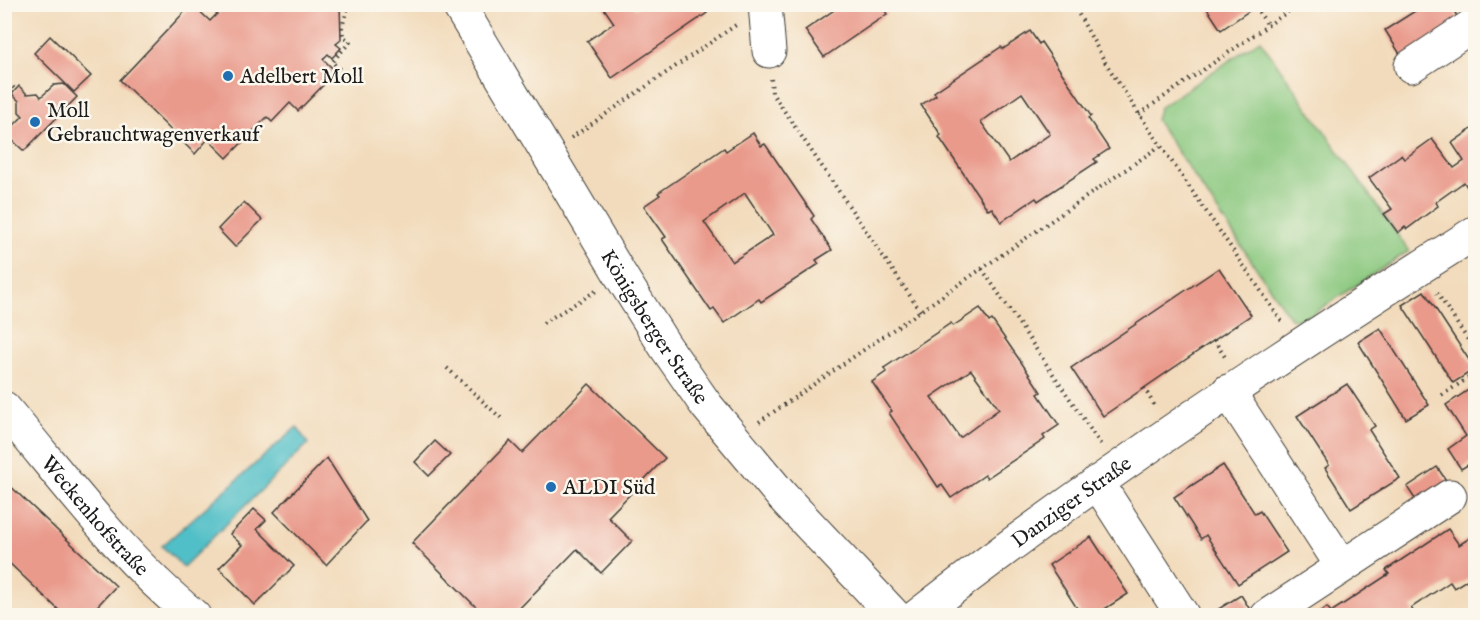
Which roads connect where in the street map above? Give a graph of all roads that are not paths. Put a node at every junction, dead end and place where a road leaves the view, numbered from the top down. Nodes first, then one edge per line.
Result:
1 (458, 4) edge
2 (765, 5) edge
3 (1476, 23) edge
4 (769, 51) road end
5 (1411, 66) dead end
6 (1476, 232) edge
7 (1228, 391) junction
8 (4, 408) edge
9 (1106, 475) junction
10 (1450, 495) dead end
11 (1342, 566) junction
12 (194, 615) edge
13 (895, 615) edge
14 (917, 615) edge
15 (1183, 615) edge
16 (1267, 615) edge

1 - 13 street, Königsberger Straße
2 - 4 street
3 - 5 street
6 - 7 street, Danziger Straße
7 - 9 street, Danziger Straße
7 - 11 street
8 - 12 street, Weckenhofstraße
9 - 14 street, Danziger Straße
9 - 15 street
10 - 11 street
11 - 16 street

